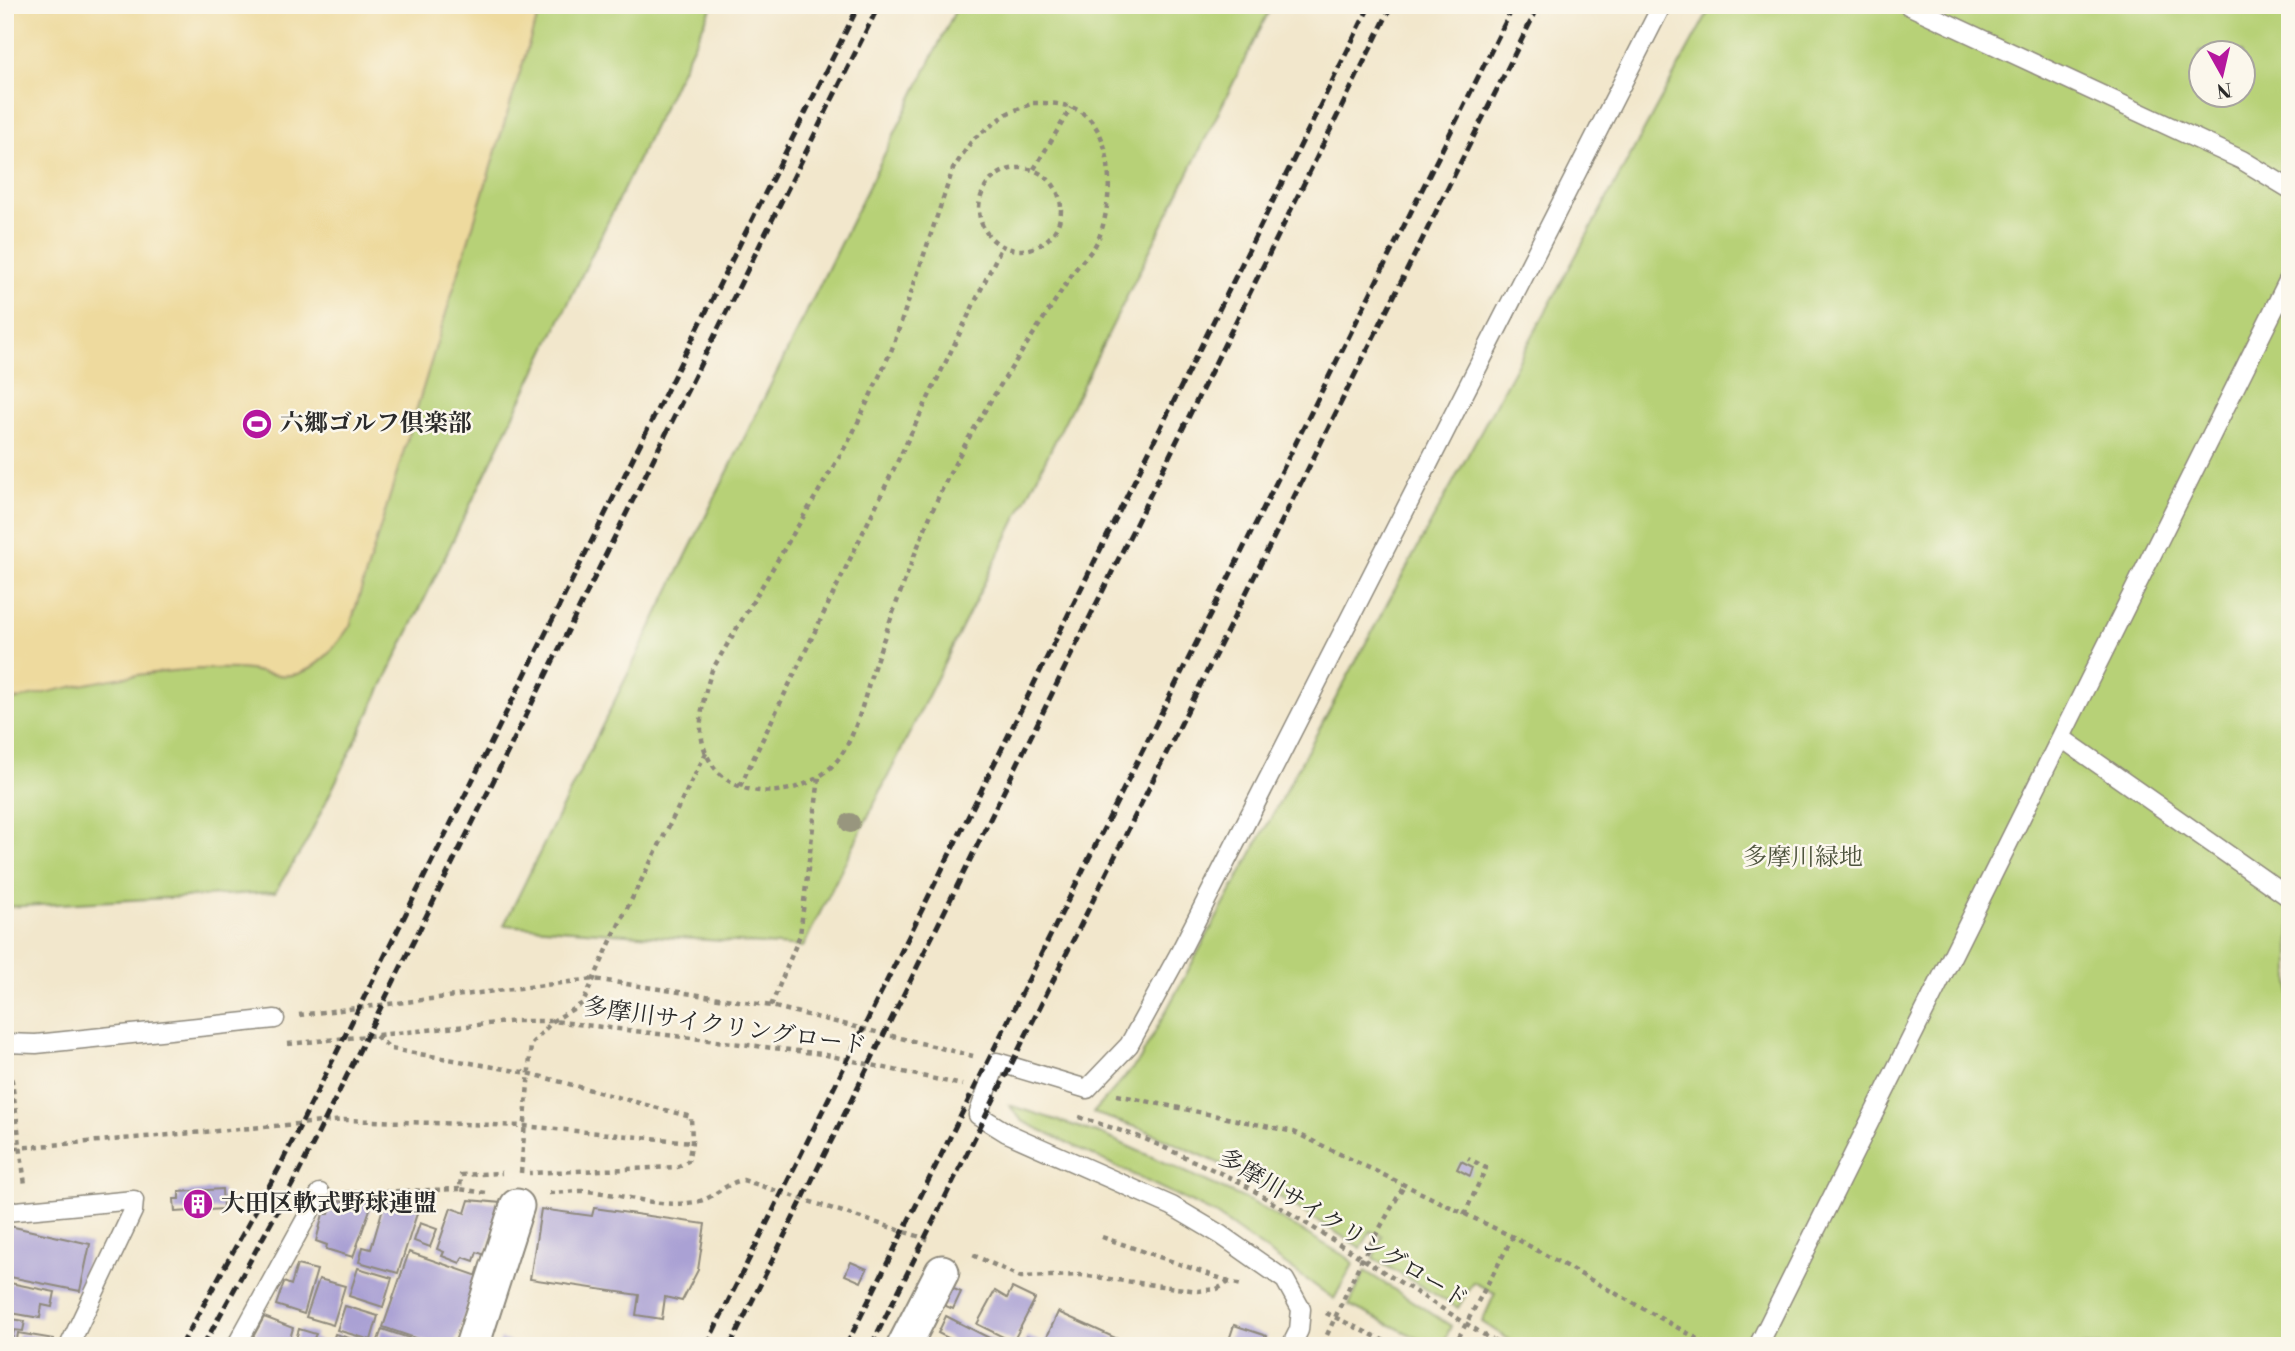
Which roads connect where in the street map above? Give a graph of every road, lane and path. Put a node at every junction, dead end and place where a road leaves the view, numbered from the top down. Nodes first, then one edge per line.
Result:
1 (1662, 5) edge
2 (1908, 5) edge
3 (1071, 108) junction
4 (1034, 169) junction
5 (2290, 189) edge
6 (1002, 246) junction
7 (2290, 278) edge
8 (2063, 739) junction
9 (706, 754) junction
10 (819, 777) junction
11 (740, 786) junction
12 (2290, 898) edge
13 (594, 979) junction
14 (771, 1006) junction
15 (275, 1019) joint
16 (553, 1021) junction
17 (375, 1035) junction
18 (5, 1043) edge
19 (279, 1045) dead end
20 (997, 1062) junction
21 (22, 1071) dead end
22 (5, 1072) edge
23 (528, 1073) junction
24 (12, 1081) dead end
25 (1087, 1089) junction
26 (984, 1091) junction
27 (1066, 1114) dead end
28 (524, 1126) junction
29 (692, 1142) junction
30 (21, 1147) junction
31 (5, 1149) edge
32 (1468, 1158) dead end
33 (522, 1166) dead end
34 (1404, 1186) junction
35 (460, 1189) junction
36 (25, 1192) dead end
37 (320, 1193) joint
38 (517, 1206) junction
39 (5, 1212) edge
40 (1464, 1214) junction
41 (1102, 1237) dead end
42 (1513, 1237) junction
43 (1362, 1259) junction
44 (948, 1260) junction
45 (1229, 1282) junction
46 (1254, 1287) dead end
47 (1326, 1313) dead end
48 (1336, 1317) junction
49 (1465, 1323) junction
50 (69, 1346) edge
51 (236, 1346) edge
52 (472, 1346) edge
53 (904, 1346) edge
54 (1290, 1346) edge
55 (1322, 1346) edge
56 (1395, 1346) edge
57 (1454, 1346) edge
58 (1502, 1346) edge
59 (1711, 1346) edge
60 (1758, 1346) edge

1 - 25 lane
2 - 5 lane
3 - 4 path
3 - 9 path
3 - 10 path
4 - 6 path
4 - 6 path
6 - 11 path
7 - 8 lane
8 - 12 lane
8 - 60 lane
9 - 11 path
9 - 13 path
10 - 11 path
10 - 14 path
13 - 14 path
13 - 15 path
13 - 16 path
14 - 20 path
15 - 18 lane
16 - 17 path, 多摩川サイクリングロード
16 - 23 path
16 - 26 path, 多摩川サイクリングロード
17 - 19 path, 多摩川サイクリングロード
17 - 23 path
20 - 25 lane
20 - 26 lane
21 - 22 path
23 - 28 path
23 - 29 path
24 - 30 path
25 - 34 path
26 - 54 lane
27 - 43 path, 多摩川サイクリングロード
28 - 29 path
28 - 30 path
28 - 33 path
29 - 35 path
30 - 31 path
30 - 36 path
32 - 40 path
34 - 40 path
34 - 43 path
35 - 37 path
35 - 38 path
37 - 51 lane
38 - 44 path
38 - 52 street
39 - 50 lane
40 - 42 path
41 - 45 path
42 - 49 path
42 - 59 path
43 - 48 path
43 - 49 path, 多摩川サイクリングロード
44 - 45 path
44 - 53 street
45 - 46 path
47 - 48 path
48 - 55 path
48 - 56 path
49 - 57 path
49 - 58 path, 多摩川サイクリングロード

